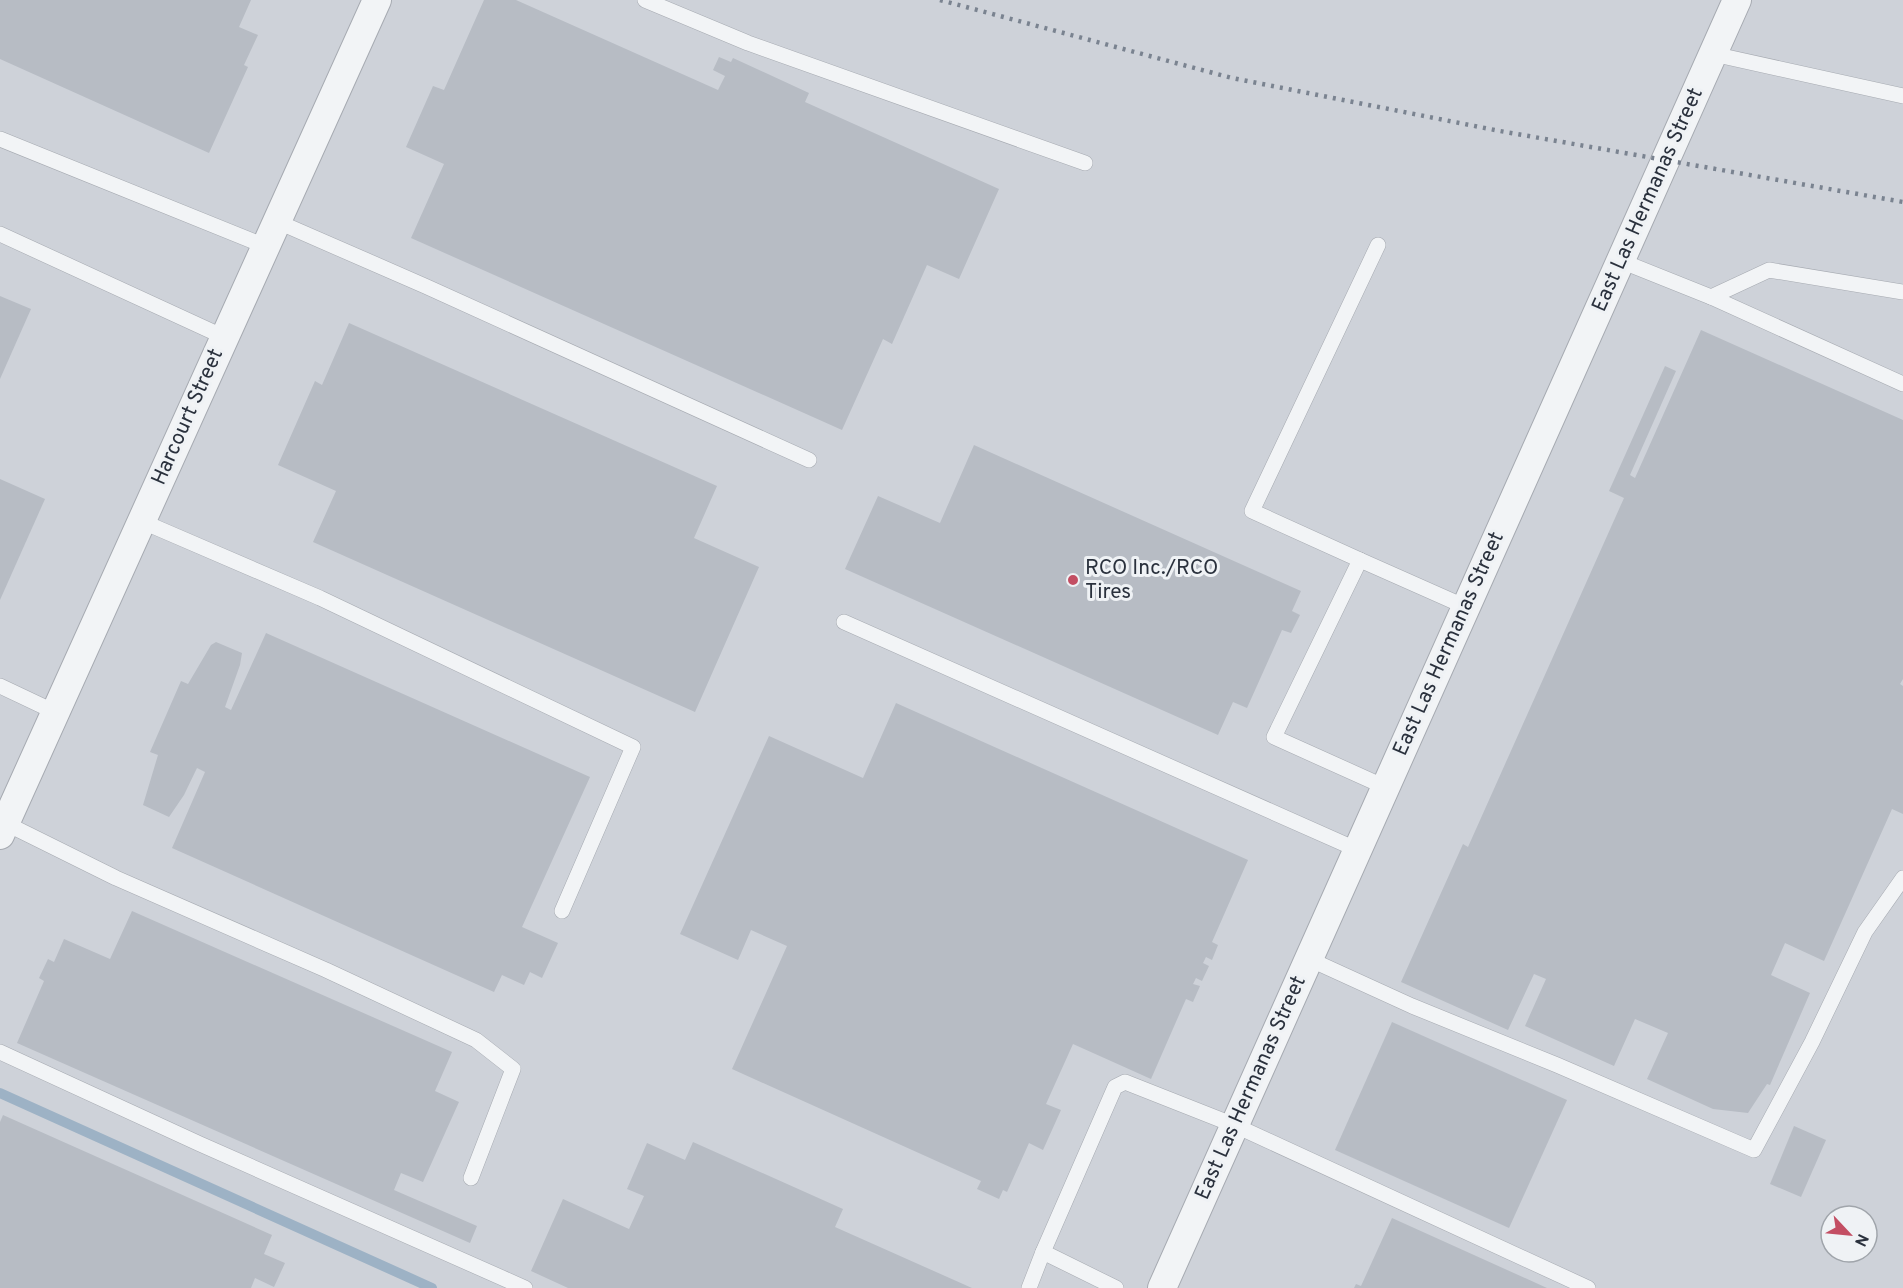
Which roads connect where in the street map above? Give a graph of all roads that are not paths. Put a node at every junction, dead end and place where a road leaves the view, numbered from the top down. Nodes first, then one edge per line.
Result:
1 (377, 0) edge
2 (645, 0) edge
3 (1737, 0) edge
4 (1713, 54) junction
5 (1903, 96) edge
6 (0, 139) edge
7 (1085, 163) dead end
8 (0, 234) edge
9 (270, 234) junction
10 (1378, 245) dead end
11 (1621, 261) junction
12 (1903, 292) edge
13 (1711, 297) junction
14 (224, 337) junction
15 (1903, 384) edge
16 (809, 460) dead end
17 (141, 521) junction
18 (1359, 560) junction
19 (1466, 607) junction
20 (844, 622) dead end
21 (0, 686) edge
22 (55, 712) junction
23 (1385, 787) junction
24 (3, 829) edge
25 (1358, 850) junction
26 (1903, 878) edge
27 (562, 911) dead end
28 (1309, 959) junction
29 (0, 1052) edge
30 (1234, 1125) junction
31 (471, 1178) dead end
32 (1042, 1252) junction
33 (525, 1288) edge
34 (1029, 1288) edge
35 (1116, 1288) edge
36 (1162, 1288) edge
37 (1588, 1288) edge

1 - 9 street, Harcourt Street
2 - 7 lane
3 - 4 street, East Las Hermanas Street
4 - 5 lane
4 - 11 street, East Las Hermanas Street
6 - 9 lane
8 - 14 lane
9 - 14 street, Harcourt Street
9 - 16 lane
10 - 18 lane
11 - 13 lane
11 - 19 street, East Las Hermanas Street
12 - 13 lane
13 - 15 lane
14 - 17 street, Harcourt Street
17 - 22 street, Harcourt Street
17 - 27 lane
18 - 19 lane
18 - 23 lane
19 - 23 street, East Las Hermanas Street
20 - 25 lane
21 - 22 lane
22 - 24 street, Harcourt Street
23 - 25 street, East Las Hermanas Street
24 - 31 lane
25 - 28 street, East Las Hermanas Street
26 - 28 lane
28 - 30 street, East Las Hermanas Street
29 - 33 lane
30 - 32 lane
30 - 36 street, East Las Hermanas Street
30 - 37 lane
32 - 34 lane
32 - 35 lane

